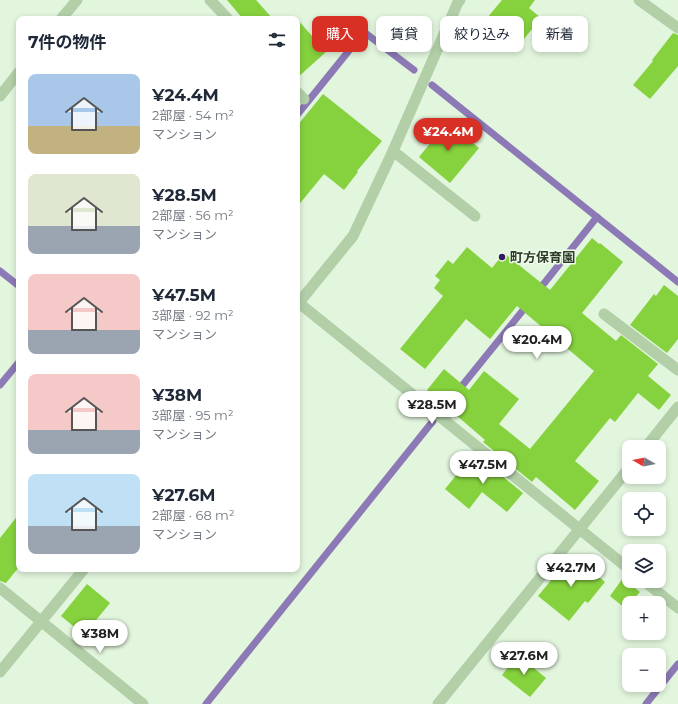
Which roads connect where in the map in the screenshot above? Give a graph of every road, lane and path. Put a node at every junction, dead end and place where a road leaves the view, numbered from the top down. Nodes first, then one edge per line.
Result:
1 (77, 0) edge
2 (210, 0) edge
3 (639, 0) edge
4 (458, 1) edge
5 (64, 16) edge
6 (225, 16) edge
7 (678, 28) edge
8 (16, 76) edge
9 (0, 96) edge
10 (393, 151) junction
11 (475, 216) dead end
12 (300, 302) edge
13 (300, 306) edge
14 (604, 314) dead end
15 (678, 370) edge
16 (678, 407) edge
17 (652, 440) edge
18 (622, 477) edge
19 (580, 529) junction
20 (622, 563) edge
21 (82, 572) edge
22 (0, 588) edge
23 (653, 588) edge
24 (678, 608) edge
25 (42, 622) junction
26 (0, 672) edge
27 (143, 704) edge
28 (438, 704) edge

1 - 5 street
2 - 6 street
3 - 7 street
4 - 10 street
8 - 9 street
10 - 11 street
10 - 12 street
13 - 19 street
14 - 15 street
16 - 17 street
18 - 19 street
19 - 20 street
19 - 28 street
21 - 25 street
22 - 25 street
23 - 24 street
25 - 26 street
25 - 27 street

